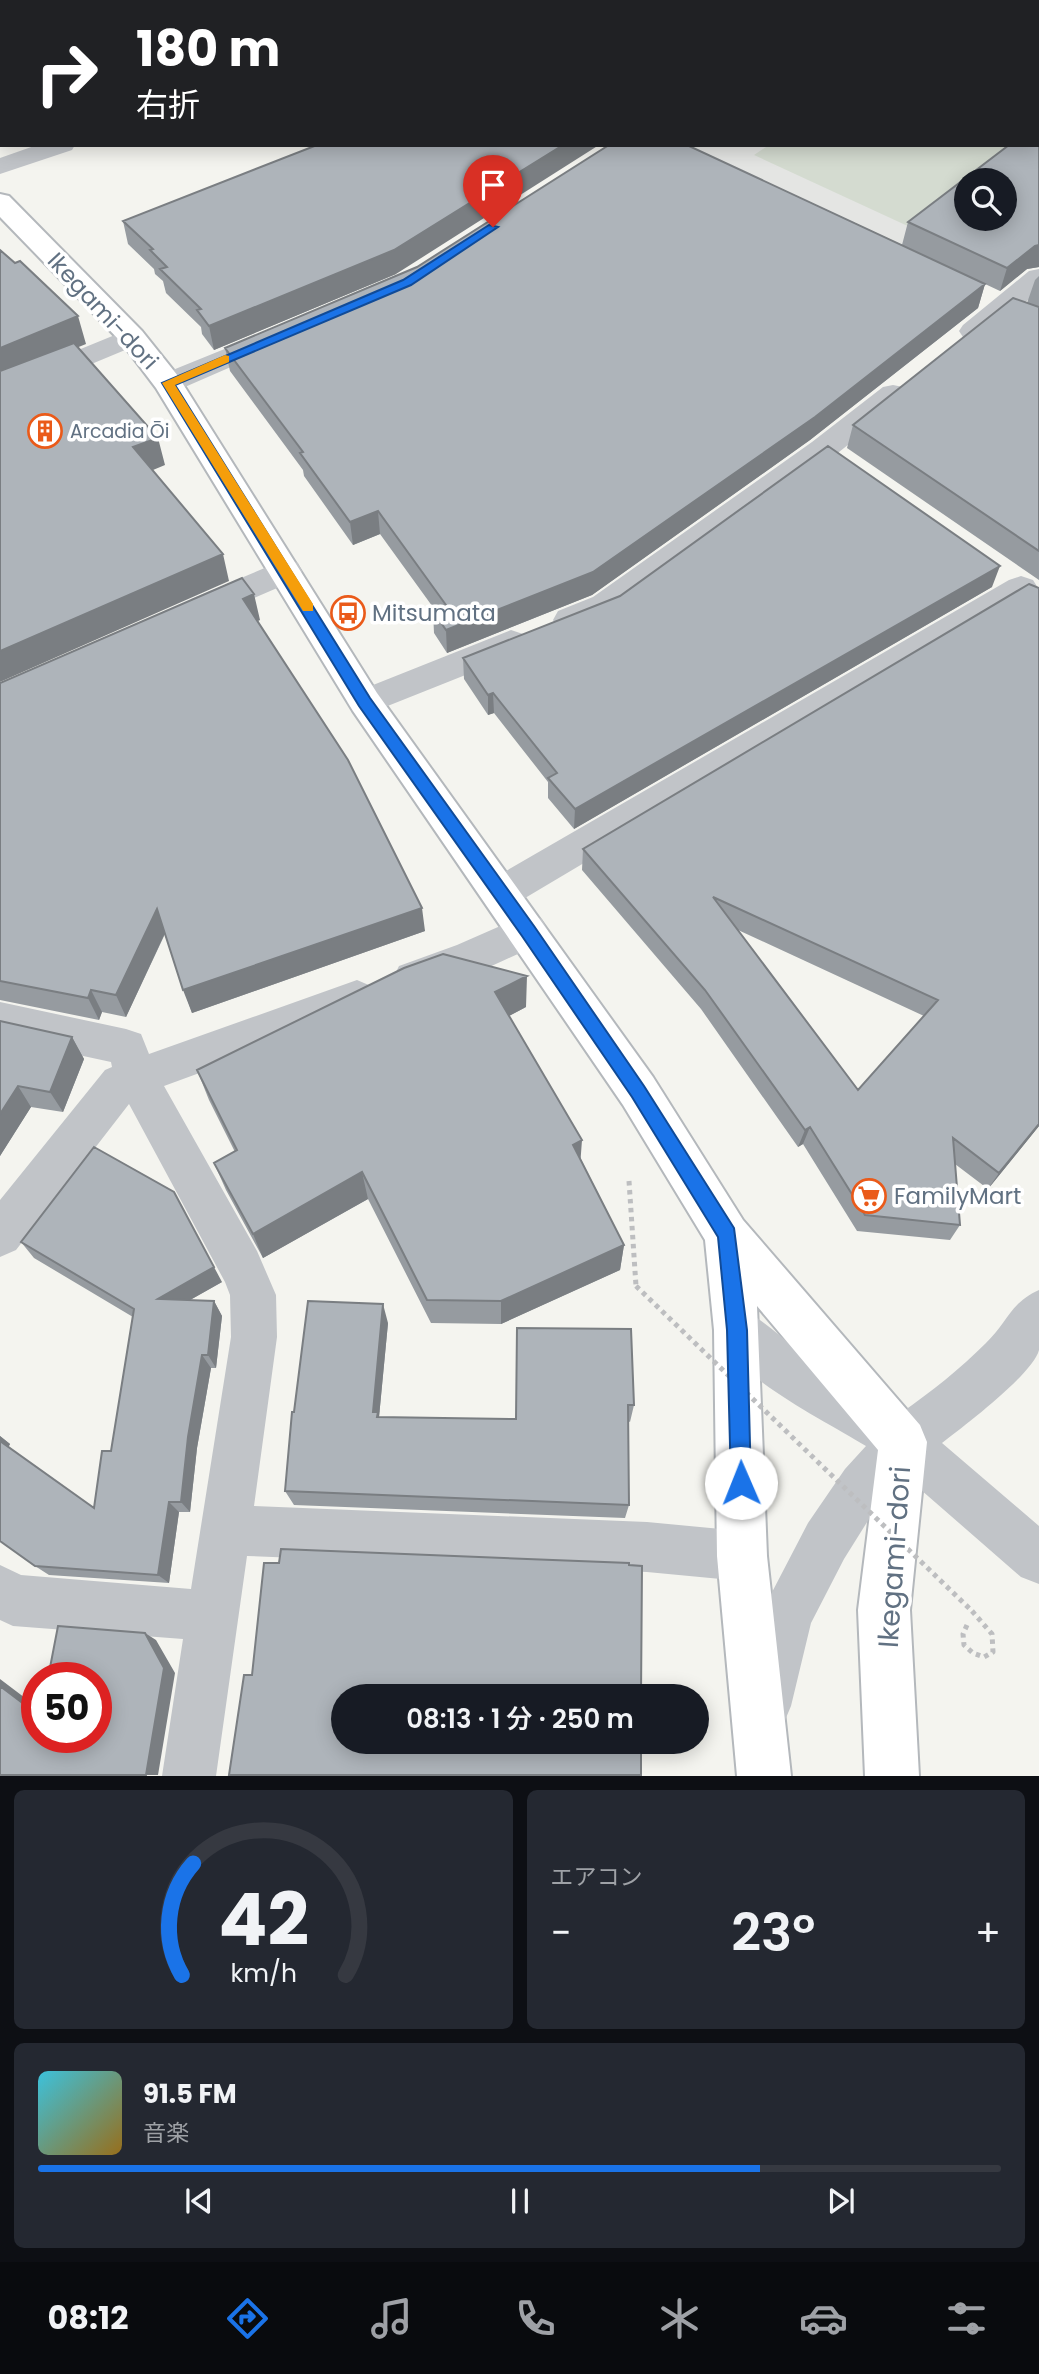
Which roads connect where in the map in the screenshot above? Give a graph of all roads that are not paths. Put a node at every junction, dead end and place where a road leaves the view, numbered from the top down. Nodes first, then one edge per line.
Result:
1 (57, 147) edge
2 (0, 166) edge
3 (0, 202) edge
4 (1039, 277) edge
5 (974, 293) edge
6 (1015, 312) junction
7 (297, 328) edge
8 (132, 337) junction
9 (951, 349) edge
10 (919, 374) edge
11 (168, 383) junction
12 (0, 393) edge
13 (285, 571) junction
14 (1019, 587) edge
15 (174, 621) edge
16 (365, 702) junction
17 (501, 893) junction
18 (528, 931) junction
19 (0, 1020) edge
20 (137, 1078) junction
21 (0, 1235) edge
22 (727, 1235) junction
23 (1039, 1313) edge
24 (737, 1330) junction
25 (903, 1442) junction
26 (225, 1530) junction
27 (742, 1556) junction
28 (1039, 1559) edge
29 (0, 1591) edge
30 (212, 1616) junction
31 (762, 1750) edge
32 (894, 1765) edge
33 (189, 1776) edge
34 (739, 1776) edge

1 - 2 street
3 - 8 main road, Ikegami-dori
4 - 6 street
5 - 6 street
6 - 9 street
7 - 11 street
8 - 11 main road, Ikegami-dori
8 - 12 street
10 - 16 street
11 - 13 main road, Ikegami-dori
13 - 15 street
13 - 16 main road, Ikegami-dori
14 - 17 street
16 - 17 main road, Ikegami-dori
17 - 18 main road, Ikegami-dori
18 - 20 street
18 - 22 main road, Ikegami-dori
19 - 20 street
20 - 21 street
20 - 26 street
22 - 24 main road, Ikegami-dori
22 - 25 main road, Ikegami-dori
23 - 25 street
24 - 25 street
24 - 27 main road, Ikegami-dori
25 - 28 street
25 - 31 street
25 - 32 main road, Ikegami-dori
26 - 27 street
26 - 30 street
27 - 31 main road, Ikegami-dori
29 - 30 street
30 - 33 street
31 - 34 main road

